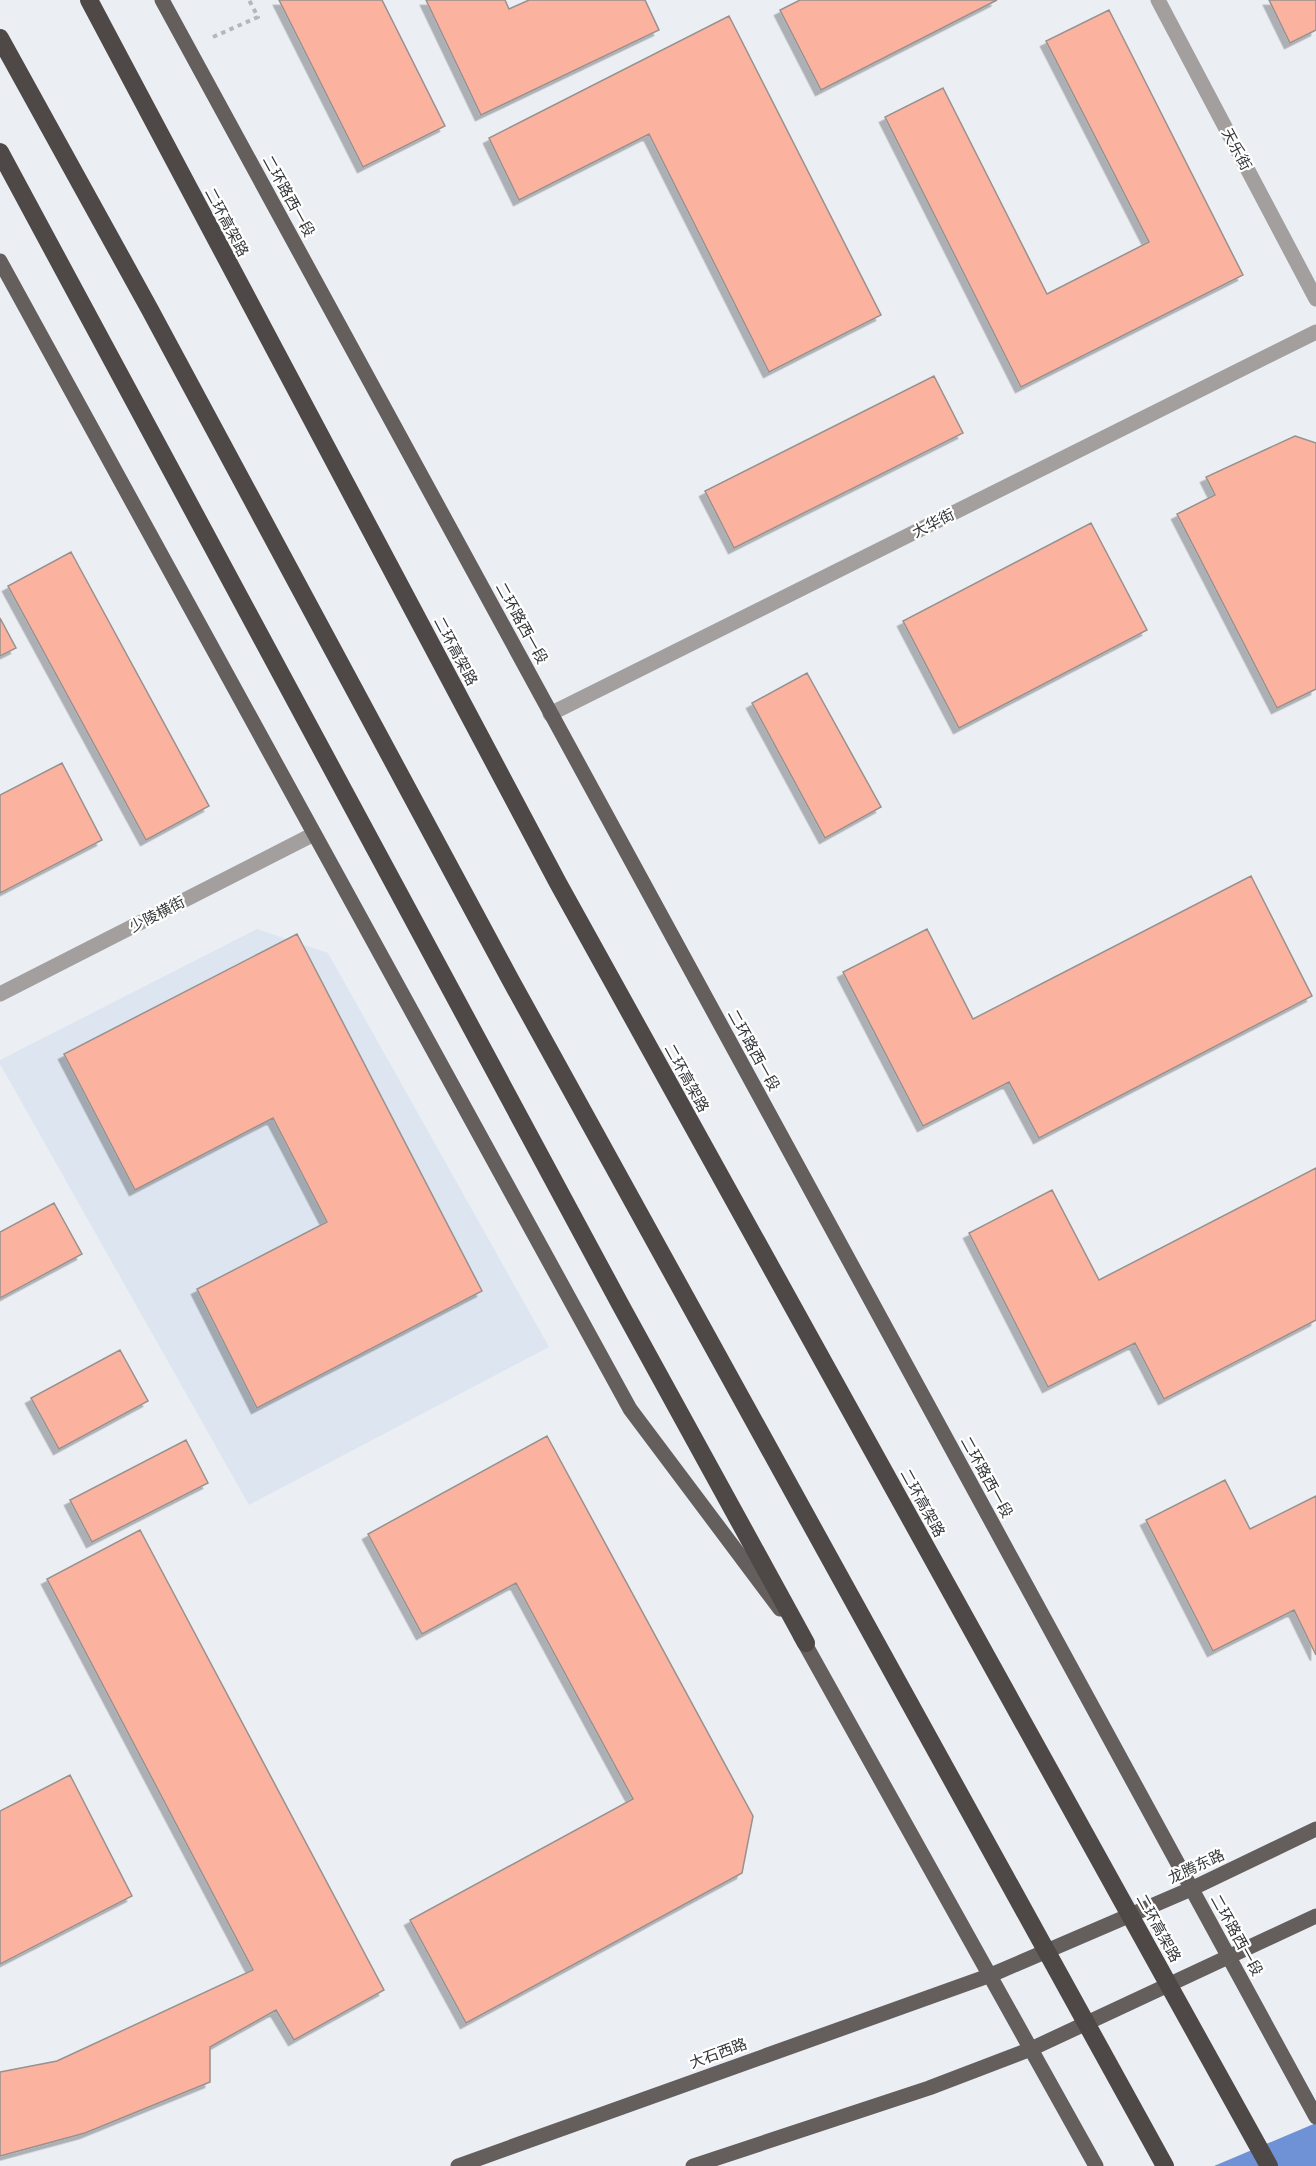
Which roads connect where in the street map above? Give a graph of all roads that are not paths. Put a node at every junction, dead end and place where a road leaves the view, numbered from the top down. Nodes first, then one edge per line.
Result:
1 (89, 0) edge
2 (162, 0) edge
3 (1158, 0) edge
4 (0, 38) edge
5 (0, 152) edge
6 (0, 261) edge
7 (1316, 299) edge
8 (1316, 332) edge
9 (550, 714) junction
10 (314, 834) junction
11 (0, 994) edge
12 (806, 1643) junction
13 (1316, 1829) edge
14 (1191, 1889) junction
15 (1316, 1916) edge
16 (1229, 1958) junction
17 (991, 1974) junction
18 (1030, 2049) junction
19 (1316, 2117) edge
20 (458, 2166) edge
21 (693, 2166) edge
22 (1096, 2166) edge
23 (1165, 2166) edge
24 (1269, 2166) edge

1 - 24 highway, 二环高架路, bridge
2 - 9 main road, 二环路西一段
3 - 7 street, 天乐街
4 - 23 highway, bridge
5 - 12 highway
6 - 10 main road
8 - 9 street, 大华街
9 - 14 main road, 二环路西一段
10 - 11 street, 少陵横街
10 - 12 main road
12 - 17 main road
13 - 14 main road, 龙腾东路
14 - 16 main road, 二环路西一段
14 - 17 main road, 龙腾东路
15 - 16 main road
16 - 18 main road
16 - 19 main road, 二环路西一段
17 - 18 main road
17 - 20 main road, 大石西路
18 - 21 main road
18 - 22 main road

